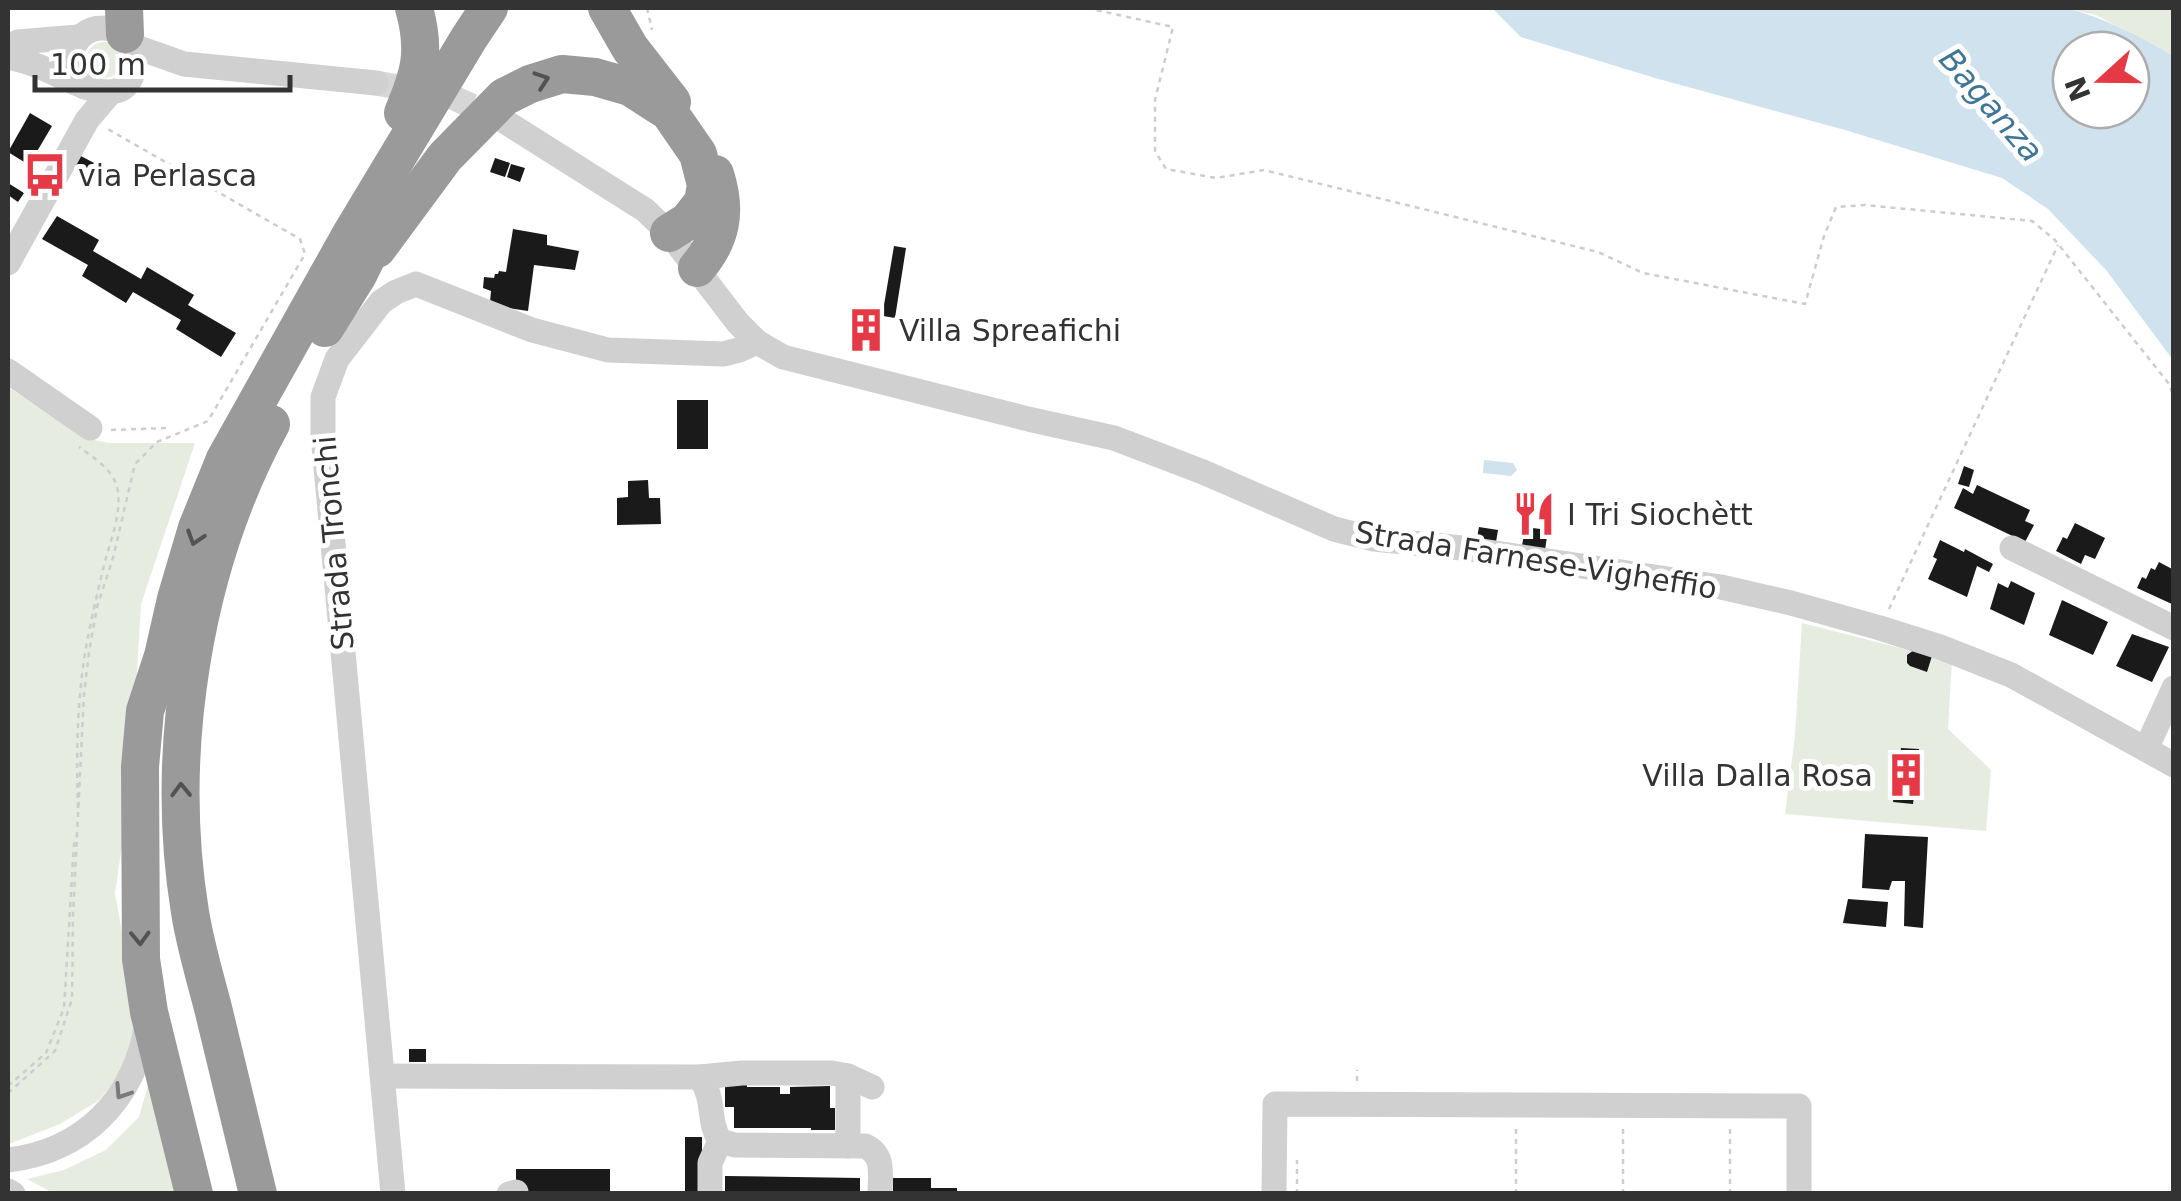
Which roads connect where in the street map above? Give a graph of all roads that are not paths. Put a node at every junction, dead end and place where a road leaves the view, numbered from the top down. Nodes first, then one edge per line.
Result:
1 (414, 8) edge
2 (490, 8) edge
3 (515, 8) edge
4 (607, 8) edge
5 (112, 27) edge
6 (11, 47) edge
7 (184, 64) junction
8 (78, 78) junction
9 (376, 83) tunnel mouth
10 (120, 86) junction
11 (501, 119) tunnel mouth
12 (87, 120) junction
13 (351, 234) junction
14 (669, 234) junction
15 (8, 263) edge
16 (697, 268) junction
17 (358, 275) junction
18 (757, 342) junction
19 (8, 371) edge
20 (84, 437) road end
21 (2012, 548) dead end
22 (2174, 628) edge
23 (168, 634) junction
24 (2174, 688) edge
25 (2146, 749) junction
26 (2174, 765) edge
27 (146, 1000) junction
28 (382, 1076) junction
29 (700, 1076) junction
30 (720, 1141) junction
31 (848, 1146) junction
32 (8, 1160) edge
33 (194, 1194) edge
34 (232, 1194) edge
35 (258, 1194) edge
36 (393, 1194) edge
37 (710, 1194) edge
38 (880, 1194) edge
39 (1274, 1194) edge
40 (1799, 1194) edge

1 - 13 highway
2 - 13 highway
3 - 17 highway
4 - 16 highway
5 - 6 street
5 - 7 street
5 - 8 street
5 - 10 street
6 - 8 street
7 - 9 street
7 - 10 street
8 - 10 street
8 - 12 street
10 - 12 street
11 - 14 street, Strada Farnese-Vigheffio
12 - 15 street
13 -> 23 highway
14 - 16 street, Strada Farnese-Vigheffio
17 -> 14 highway
16 - 18 street, Strada Farnese-Vigheffio
35 -> 17 highway
18 - 25 street, Strada Farnese-Vigheffio
18 - 28 street, Strada Tronchi
19 - 20 street
21 - 22 street
23 -> 27 highway
23 - 34 highway
24 - 25 street
25 - 26 street, Strada Farnese-Vigheffio
27 -> 32 street
27 - 33 highway
28 - 29 street
28 - 36 street, Strada Tronchi
29 - 30 street
29 - 31 street
30 - 31 street
30 - 37 street
31 - 38 street
39 - 40 street

